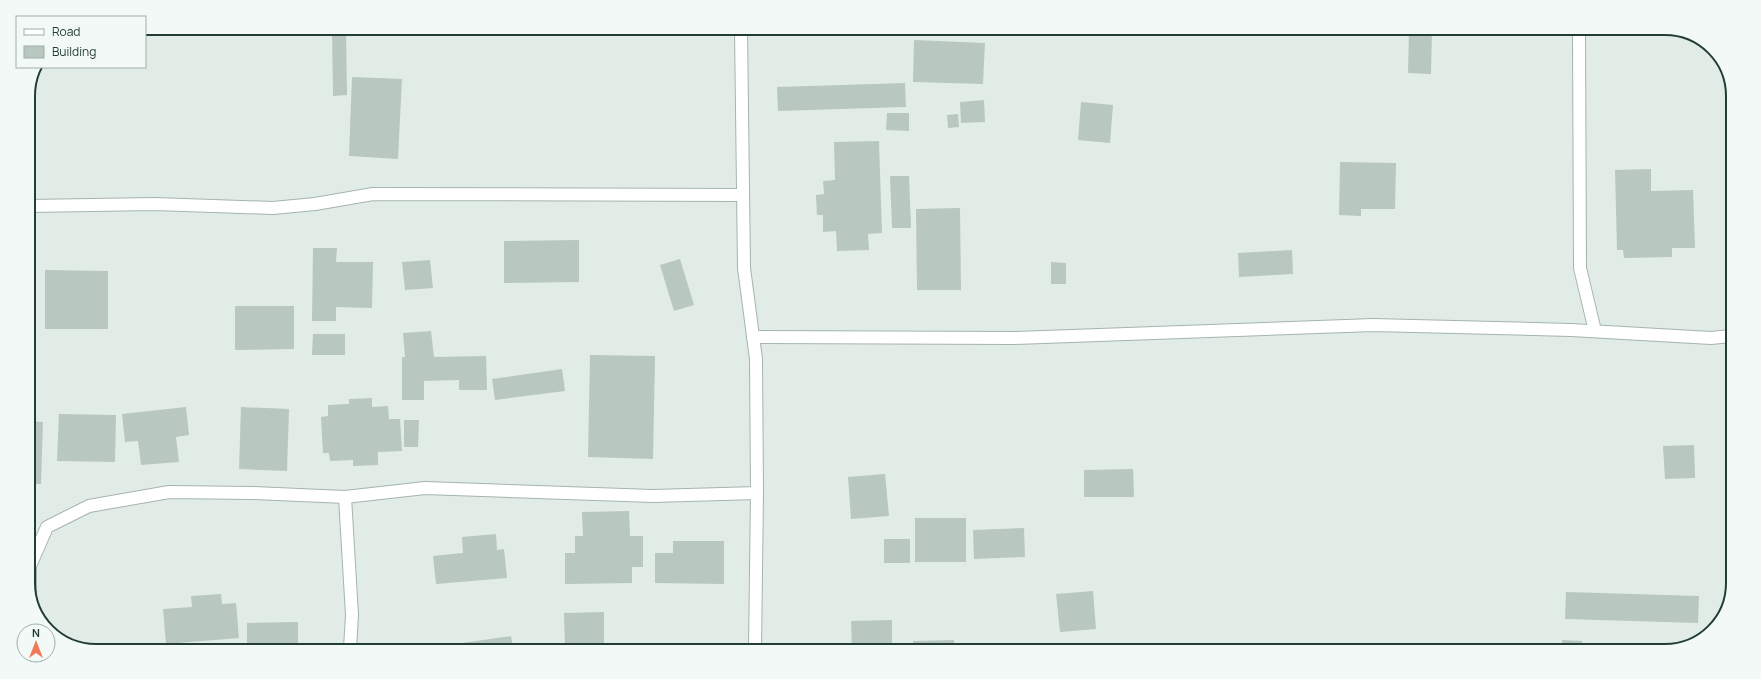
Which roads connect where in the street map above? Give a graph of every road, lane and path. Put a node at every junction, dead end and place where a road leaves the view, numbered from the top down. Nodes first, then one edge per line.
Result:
1 (741, 35) edge
2 (1579, 35) edge
3 (743, 195) junction
4 (35, 206) edge
5 (1595, 332) junction
6 (1726, 336) edge
7 (754, 337) junction
8 (757, 493) junction
9 (345, 498) junction
10 (35, 555) edge
11 (350, 644) edge
12 (754, 644) edge

1 - 3 street
2 - 5 street
3 - 4 street
3 - 7 street
5 - 6 street
5 - 7 street
7 - 8 street
8 - 9 street
8 - 12 street
9 - 10 street
9 - 11 street

